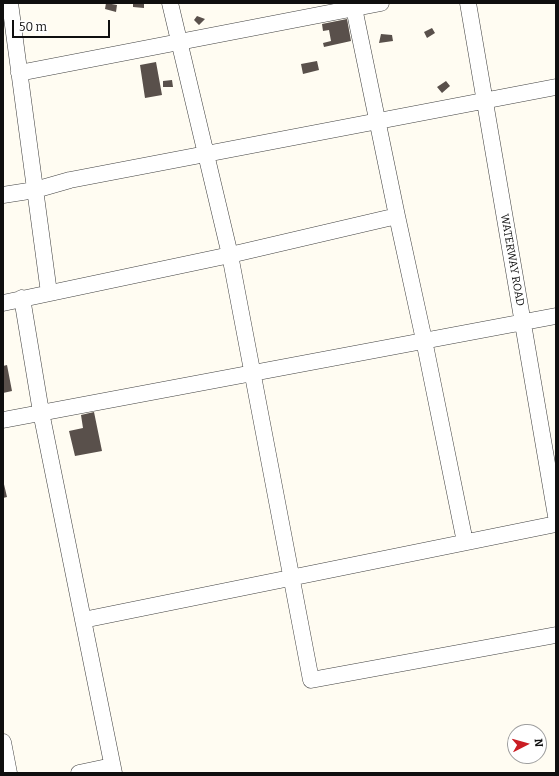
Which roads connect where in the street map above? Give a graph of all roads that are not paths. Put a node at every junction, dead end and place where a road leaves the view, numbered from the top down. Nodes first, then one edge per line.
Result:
1 (10, 3) edge
2 (170, 3) edge
3 (381, 3) edge
4 (468, 3) edge
5 (353, 6) edge
6 (179, 42) junction
7 (20, 73) junction
8 (556, 87) edge
9 (485, 100) junction
10 (377, 121) junction
11 (206, 154) junction
12 (35, 190) junction
13 (3, 195) edge
14 (397, 216) junction
15 (230, 255) junction
16 (49, 293) junction
17 (22, 298) junction
18 (3, 303) edge
19 (556, 316) edge
20 (523, 322) junction
21 (424, 340) junction
22 (252, 373) junction
23 (42, 412) junction
24 (3, 420) edge
25 (556, 516) edge
26 (556, 524) edge
27 (465, 542) junction
28 (292, 578) junction
29 (83, 620) junction
30 (556, 635) edge
31 (3, 742) edge
32 (113, 769) edge
33 (10, 773) edge
34 (79, 773) edge

1 - 7 street
2 - 6 street
3 - 5 street
4 - 9 street, WATERWAY ROAD
5 - 6 street
5 - 10 street
6 - 7 street
6 - 11 street
7 - 12 street
8 - 9 street
9 - 10 street
9 - 20 street, WATERWAY ROAD
10 - 11 street
10 - 14 street
11 - 12 street
11 - 15 street
12 - 13 street
12 - 16 street
14 - 15 street
14 - 21 street
15 - 16 street
15 - 22 street
16 - 17 street
17 - 18 street
17 - 23 street
19 - 20 street
20 - 21 street
20 - 25 street, WATERWAY ROAD
21 - 22 street
21 - 27 street
22 - 23 street
22 - 28 street
23 - 24 street
23 - 29 street
26 - 27 street
27 - 28 street
28 - 29 street
28 - 30 street
29 - 32 street
31 - 33 street
32 - 34 street

